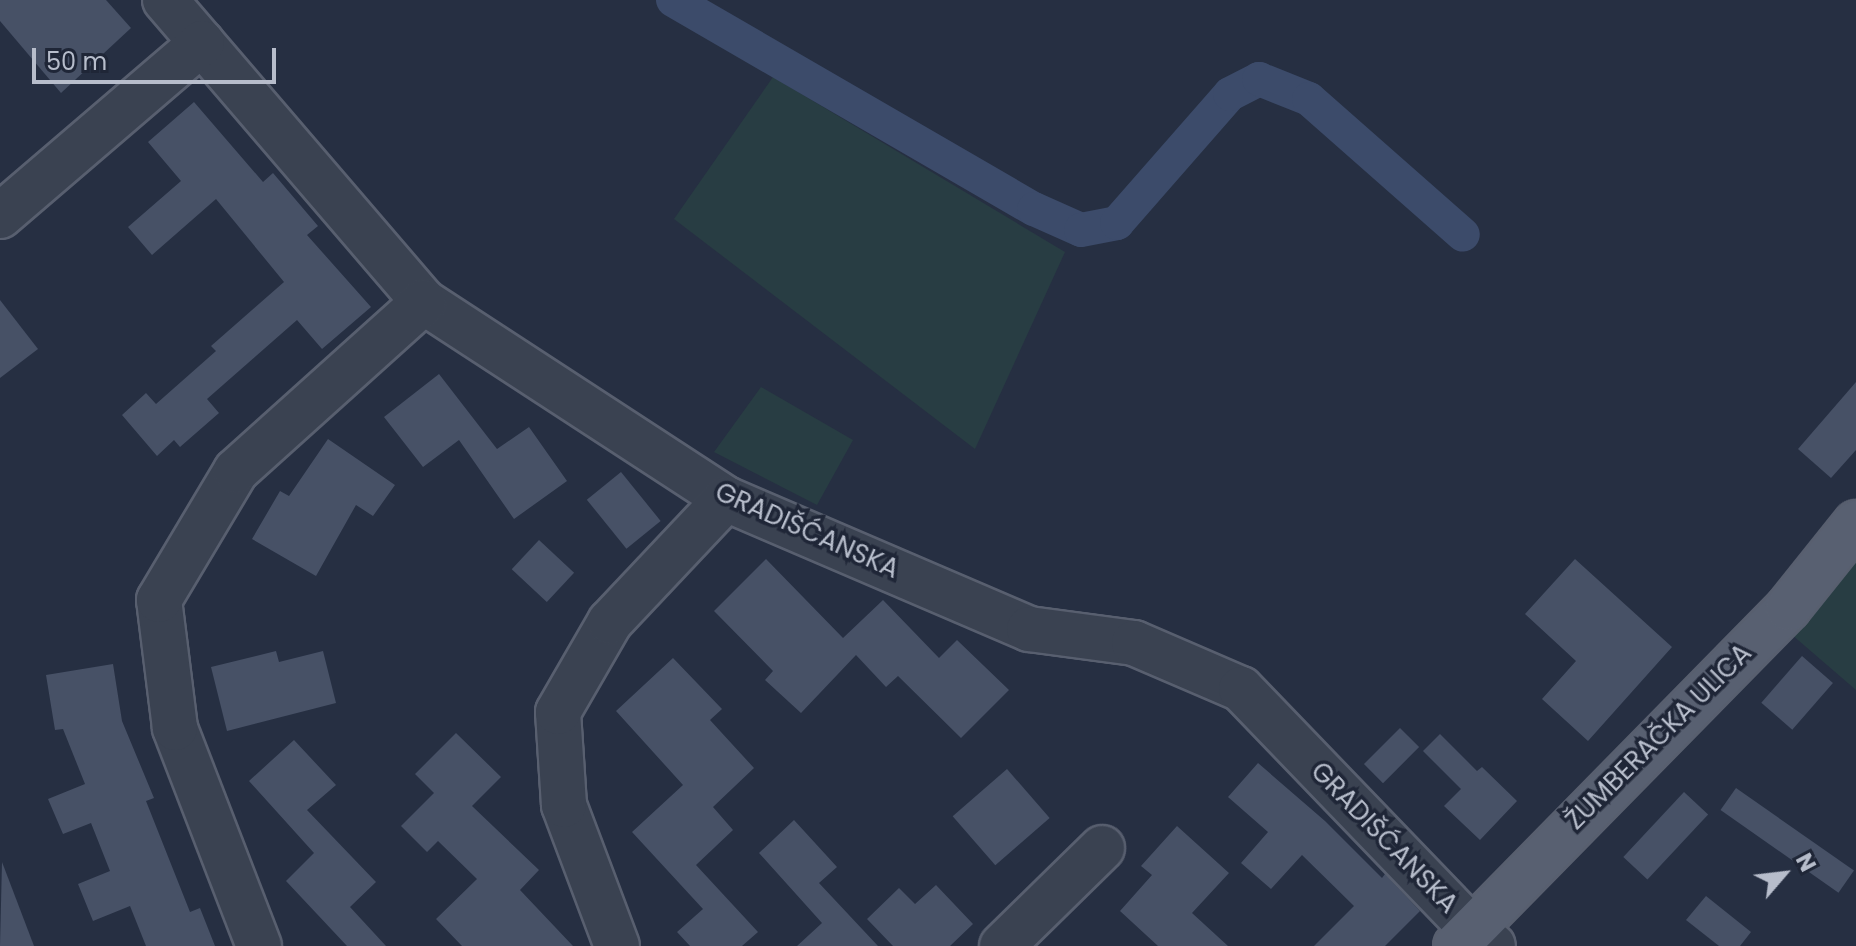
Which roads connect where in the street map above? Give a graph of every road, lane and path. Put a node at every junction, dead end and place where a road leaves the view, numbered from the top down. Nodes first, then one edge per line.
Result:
1 (165, 0) edge
2 (202, 43) junction
3 (0, 216) edge
4 (424, 302) junction
5 (726, 499) junction
6 (1856, 523) edge
7 (1102, 848) dead end
8 (1473, 940) edge
9 (259, 946) edge
10 (617, 946) edge
11 (1002, 946) edge

1 - 2 street, GRADIŠĆANSKA
2 - 3 street
2 - 4 street, GRADIŠĆANSKA
4 - 5 street, GRADIŠĆANSKA
4 - 9 street
5 - 8 street, GRADIŠĆANSKA
5 - 10 street
6 - 8 main road, ŽUMBERAČKA ULICA
7 - 11 street

